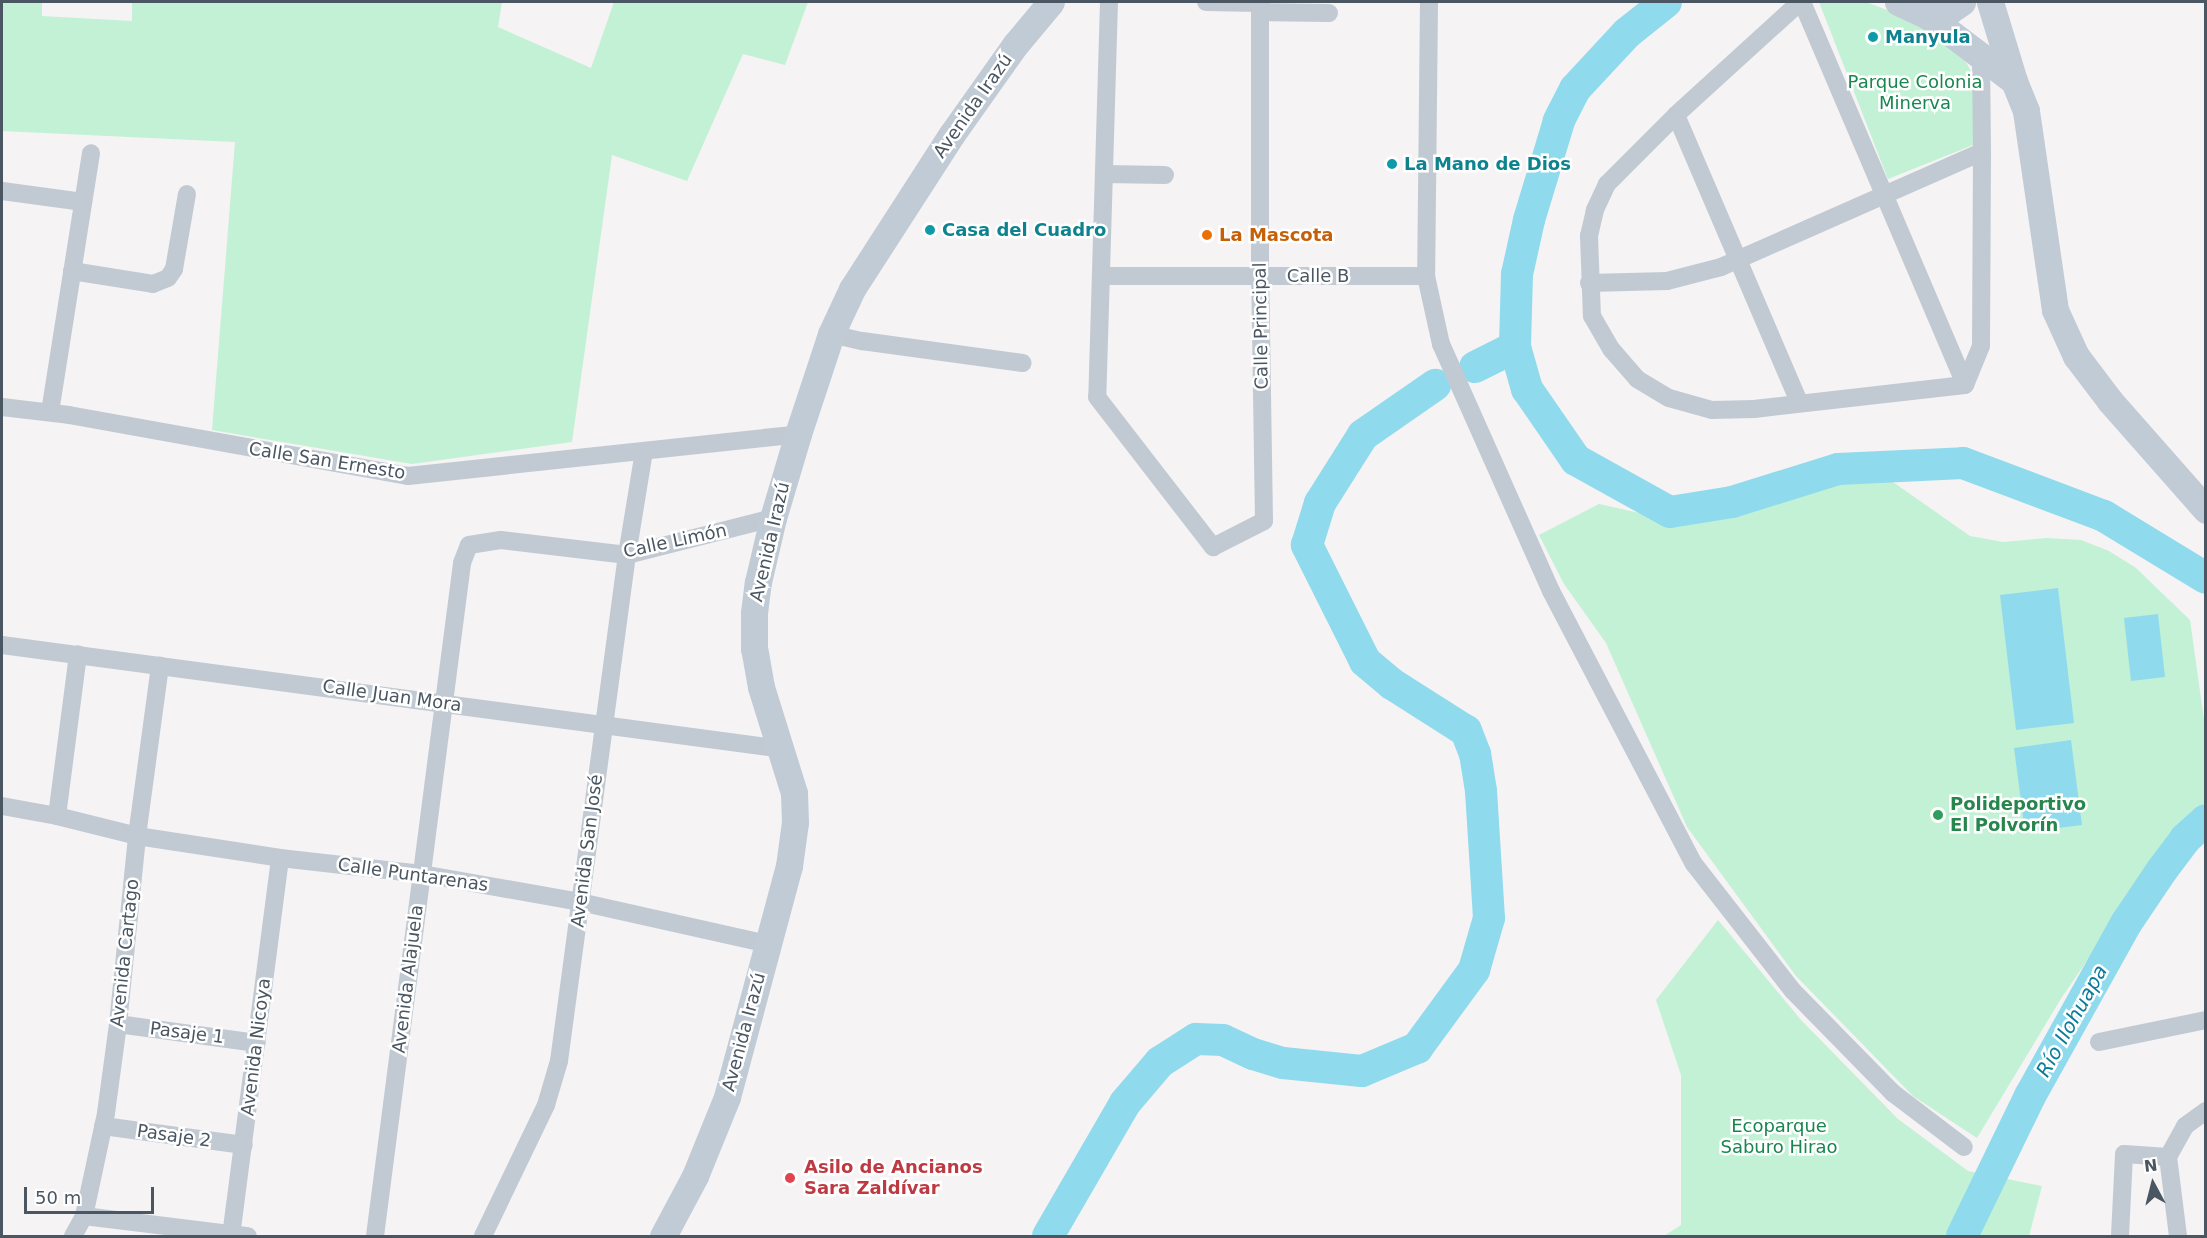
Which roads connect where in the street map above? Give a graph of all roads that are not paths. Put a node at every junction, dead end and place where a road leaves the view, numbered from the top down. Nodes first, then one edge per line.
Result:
1 (1051, 2) edge
2 (1109, 2) edge
3 (1206, 2) edge
4 (1429, 2) edge
5 (1801, 2) edge
6 (1898, 2) edge
7 (1962, 2) edge
8 (1990, 2) edge
9 (1260, 5) edge
10 (1329, 14) dead end
11 (1928, 16) junction
12 (1981, 56) junction
13 (2014, 81) junction
14 (1676, 115) junction
15 (1982, 152) junction
16 (91, 153) dead end
17 (1104, 174) junction
18 (1165, 175) dead end
19 (2, 191) edge
20 (1883, 193) junction
21 (187, 194) dead end
22 (83, 202) junction
23 (1739, 258) junction
24 (72, 271) junction
25 (1260, 275) junction
26 (1101, 276) junction
27 (1426, 276) junction
28 (1589, 283) junction
29 (831, 334) junction
30 (1022, 363) dead end
31 (1965, 385) junction
32 (1799, 402) junction
33 (2, 407) edge
34 (50, 412) junction
35 (798, 434) junction
36 (644, 451) junction
37 (2205, 510) edge
38 (773, 518) junction
39 (469, 545) joint
40 (627, 555) junction
41 (2, 645) edge
42 (78, 654) junction
43 (160, 666) junction
44 (444, 702) junction
45 (603, 727) junction
46 (782, 749) junction
47 (2, 806) edge
48 (57, 816) junction
49 (137, 837) junction
50 (280, 858) junction
51 (422, 874) junction
52 (580, 902) junction
53 (768, 944) junction
54 (2205, 1020) edge
55 (118, 1024) junction
56 (257, 1042) junction
57 (2099, 1042) dead end
58 (2205, 1111) edge
59 (103, 1126) junction
60 (244, 1145) junction
61 (1964, 1147) dead end
62 (2168, 1157) junction
63 (84, 1216) junction
64 (73, 1236) edge
65 (237, 1236) edge
66 (375, 1236) edge
67 (483, 1236) edge
68 (663, 1236) edge
69 (2120, 1236) edge
70 (2178, 1236) edge

1 - 29 street, Avenida Irazú
2 - 17 street
3 - 9 street
4 - 27 street
5 - 14 street
5 - 20 street
6 - 11 street
7 - 11 street
8 - 13 street
9 - 10 street
9 - 25 street, Calle Principal
11 - 12 street
12 - 13 street
12 - 15 street
13 - 37 street
14 - 23 street
14 - 28 street
15 - 20 street
15 - 31 street
16 - 22 street
17 - 18 street
17 - 26 street
19 - 22 street
20 - 23 street
20 - 31 street
21 - 24 street
22 - 24 street
23 - 28 street
23 - 32 street
24 - 34 street
25 - 26 street, Calle B
25 - 26 street, Calle Principal
25 - 27 street, Calle B
27 - 61 street
28 - 32 street
29 - 30 street
29 - 35 street, Avenida Irazú
31 - 32 street
33 - 34 street, Calle San Ernesto
34 - 36 street, Calle San Ernesto
35 - 36 street, Calle San Ernesto
35 - 38 street, Avenida Irazú
36 - 40 street, Avenida San José
38 - 40 street, Calle Limón
38 - 46 street, Avenida Irazú
39 - 40 street, Calle Limón
39 - 44 street, Avenida Alajuela
40 - 45 street, Avenida San José
41 - 42 street, Calle Juan Mora
42 - 43 street, Calle Juan Mora
42 - 48 street
43 - 44 street, Calle Juan Mora
43 - 49 street, Avenida Cartago
44 - 45 street, Calle Juan Mora
44 - 51 street, Avenida Alajuela
45 - 46 street, Calle Juan Mora
45 - 52 street, Avenida San José
46 - 53 street, Avenida Irazú
47 - 48 street, Calle Puntarenas
48 - 49 street, Calle Puntarenas
49 - 50 street, Calle Puntarenas
49 - 55 street, Avenida Cartago
50 - 51 street, Calle Puntarenas
50 - 56 street, Avenida Nicoya
51 - 52 street, Calle Puntarenas
51 - 66 street, Avenida Alajuela
52 - 53 street, Calle Puntarenas
52 - 67 street, Avenida San José
53 - 68 street, Avenida Irazú
54 - 57 street
55 - 56 street, Pasaje 1
55 - 59 street, Avenida Cartago
56 - 60 street, Avenida Nicoya
58 - 62 street
59 - 60 street, Pasaje 2
59 - 63 street, Avenida Cartago
60 - 65 street, Avenida Nicoya
62 - 69 street
62 - 70 street
63 - 64 street, Avenida Cartago
63 - 65 street

